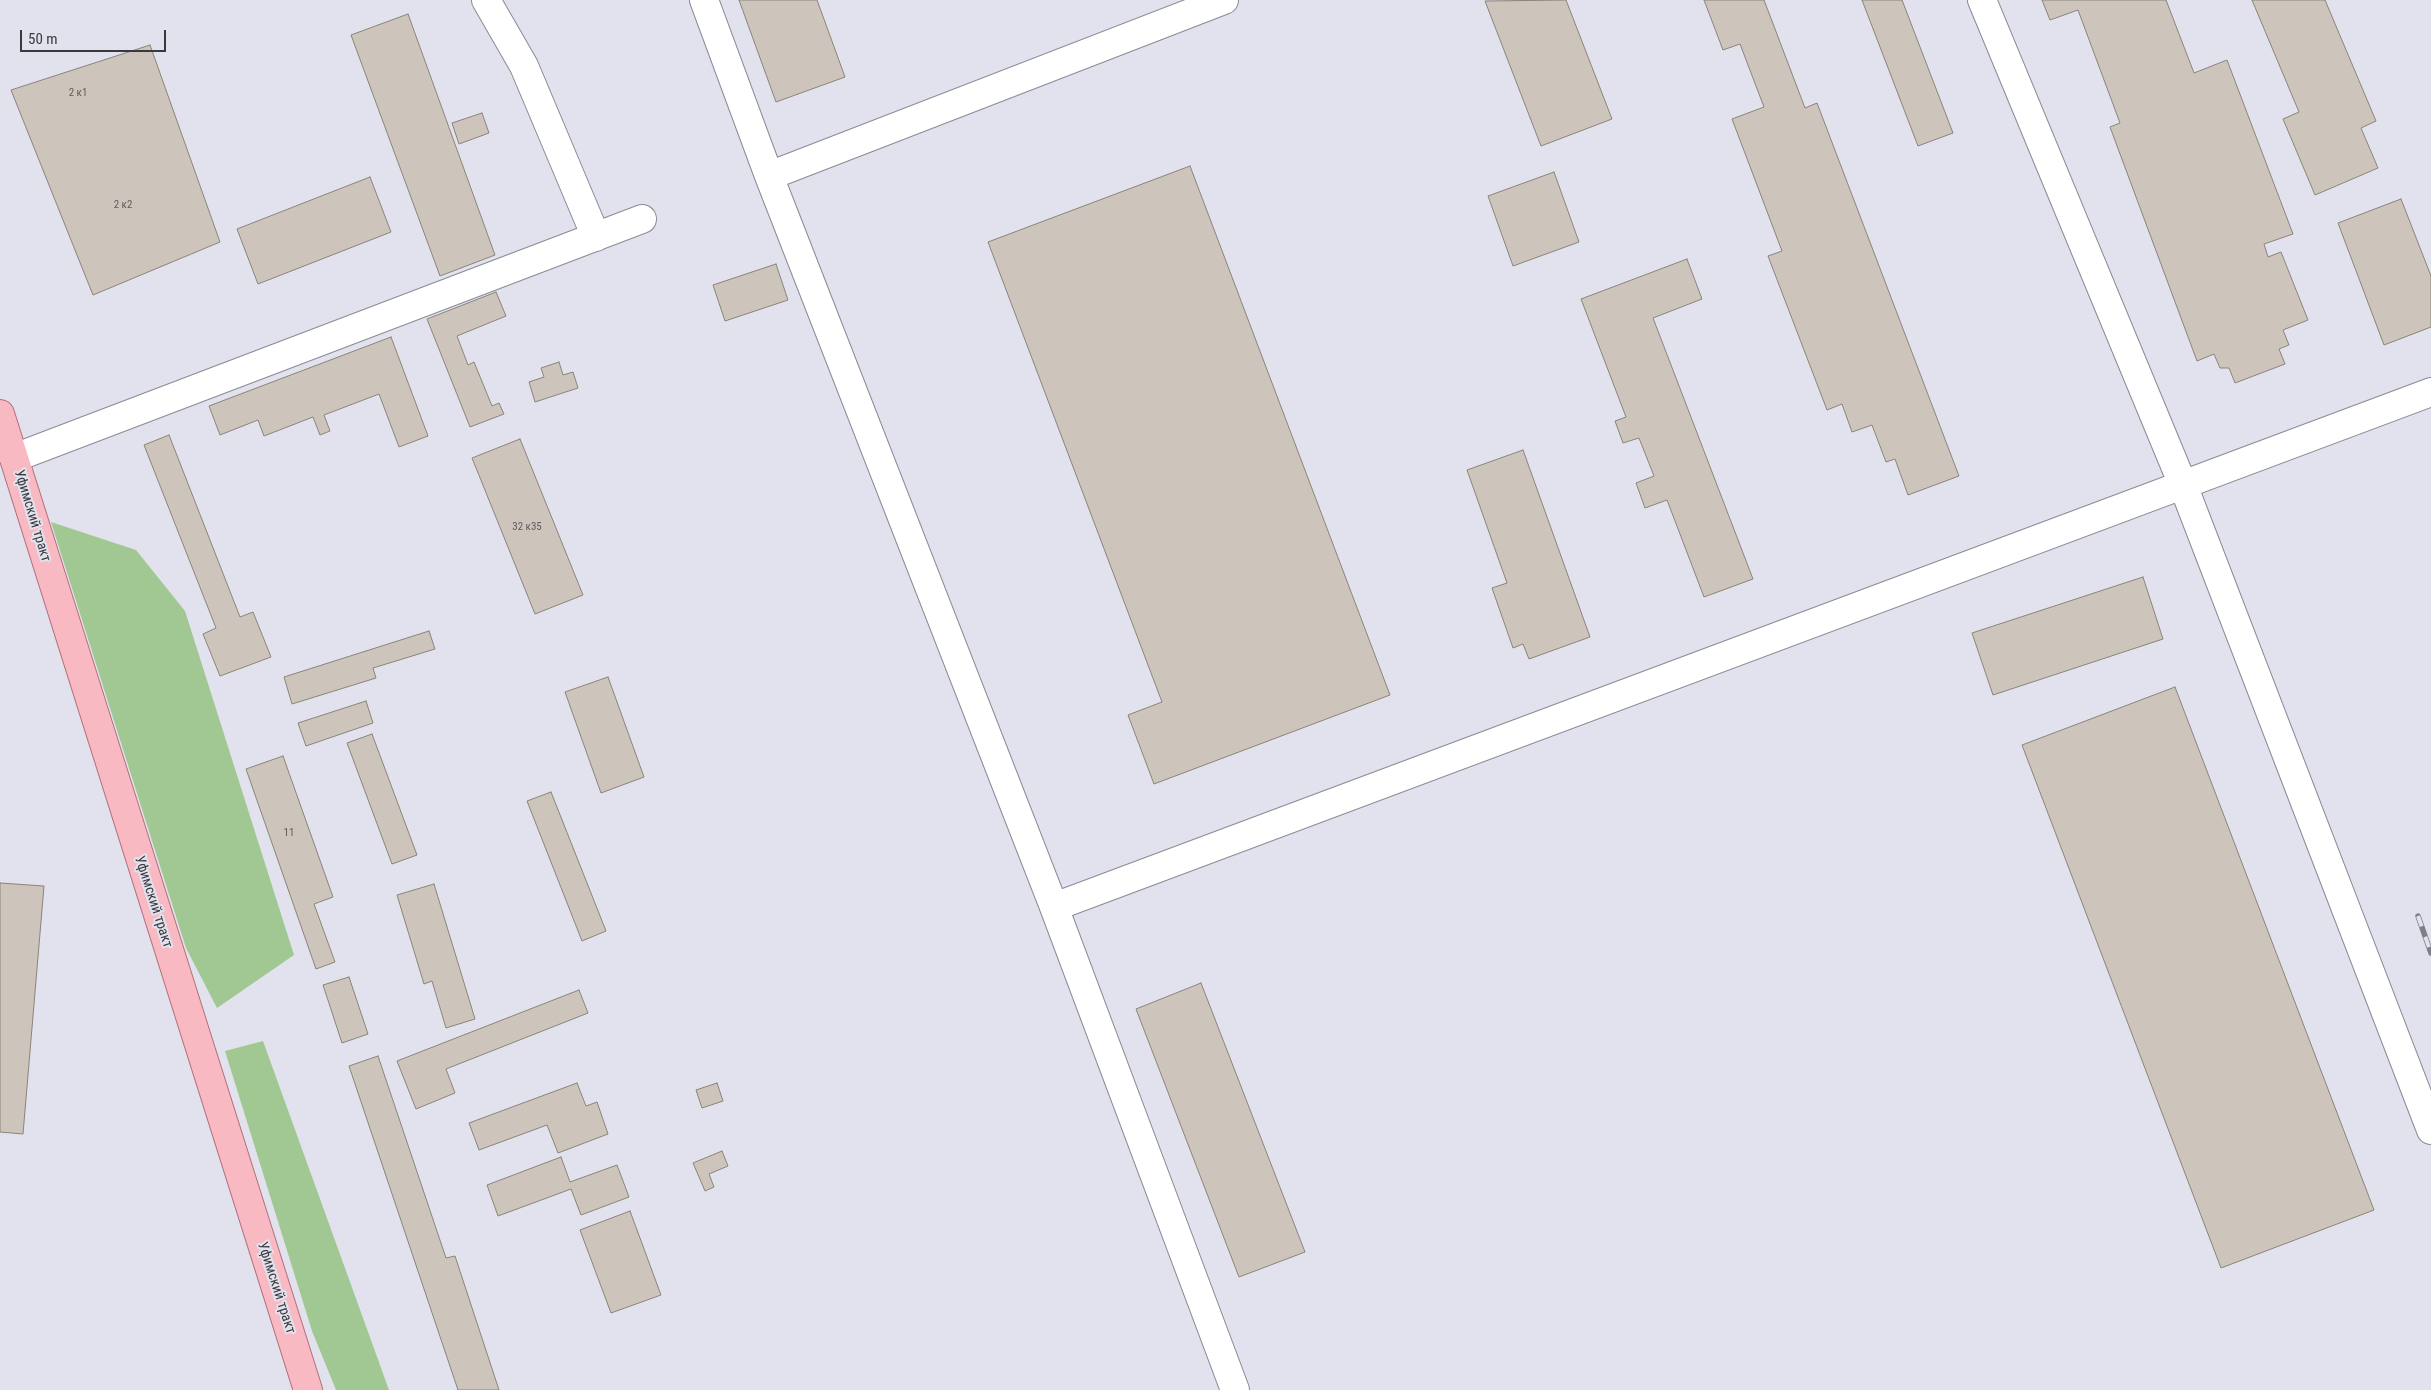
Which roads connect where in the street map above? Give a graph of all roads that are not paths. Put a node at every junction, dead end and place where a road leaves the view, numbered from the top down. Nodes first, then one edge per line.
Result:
1 (486, 0) edge
2 (704, 0) edge
3 (1224, 0) edge
4 (1982, 0) edge
5 (770, 176) junction
6 (642, 219) dead end
7 (596, 236) junction
8 (2431, 392) edge
9 (0, 414) edge
10 (14, 458) junction
11 (2183, 485) junction
12 (1054, 907) junction
13 (2431, 1130) edge
14 (308, 1390) edge
15 (1235, 1390) edge

1 - 7 lane
2 - 5 lane
3 - 5 lane
4 - 11 lane
5 - 12 lane
6 - 7 lane
7 - 10 lane
8 - 11 lane
9 - 10 main road, Уфимский тракт
10 - 14 main road, Уфимский тракт
11 - 12 lane
11 - 13 lane
12 - 15 lane

